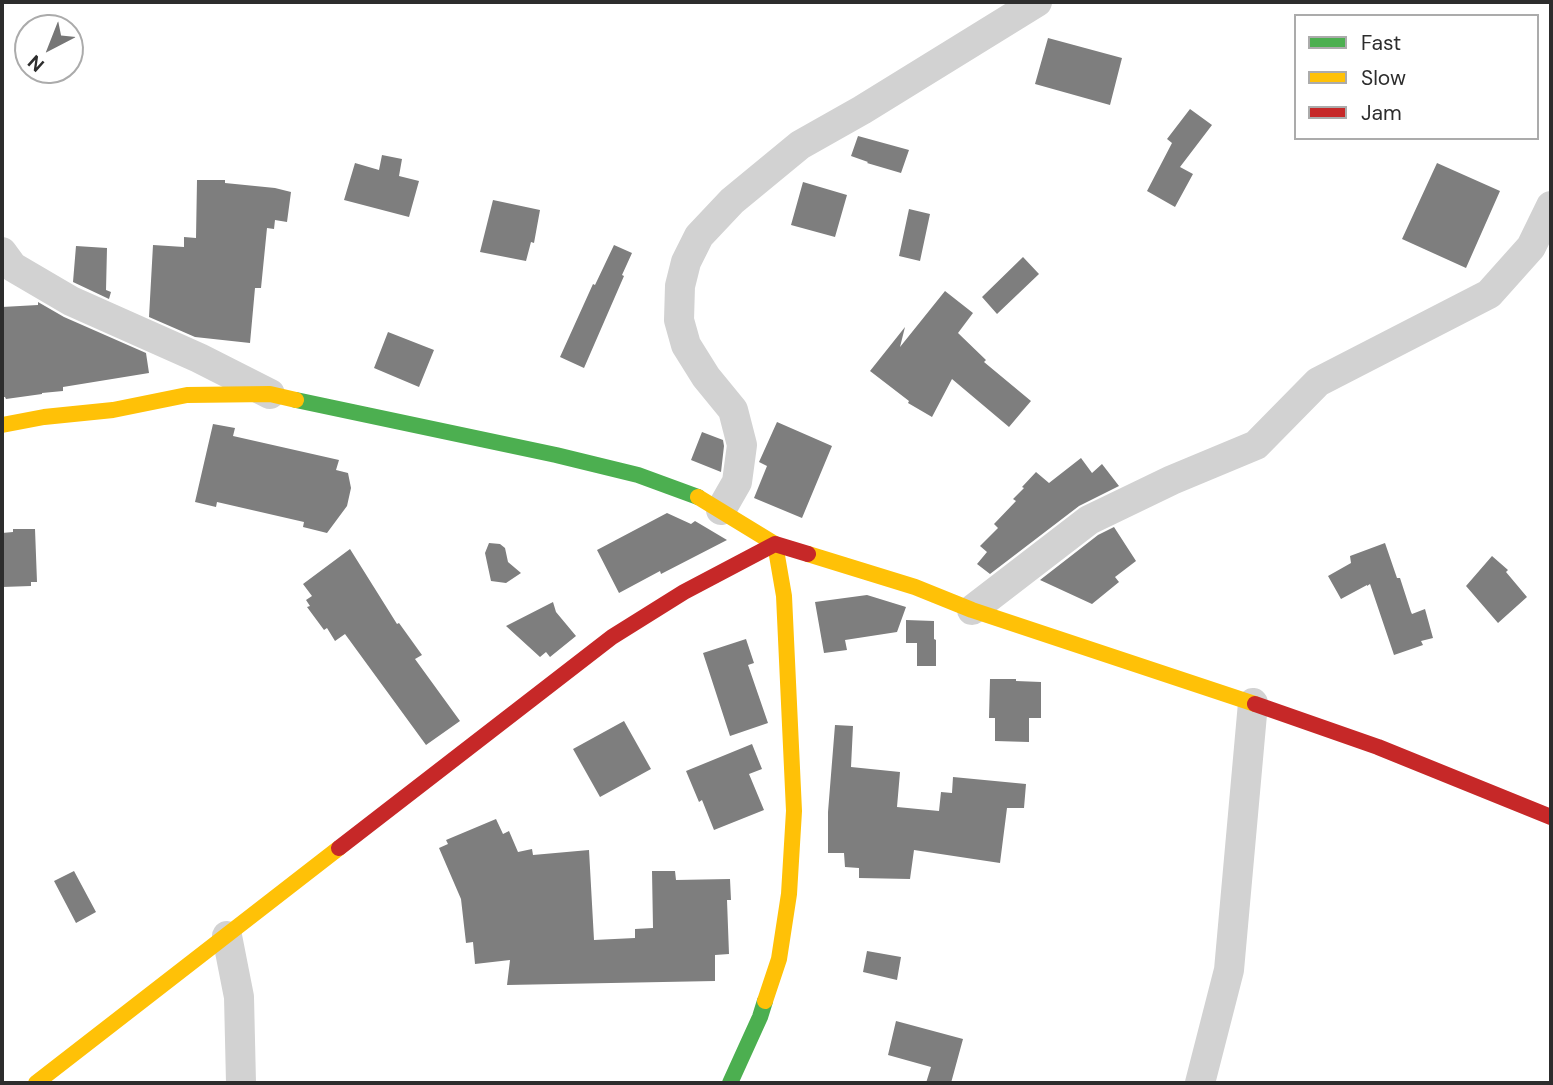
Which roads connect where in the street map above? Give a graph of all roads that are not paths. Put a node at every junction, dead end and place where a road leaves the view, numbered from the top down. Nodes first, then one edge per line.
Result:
1 (1037, 2) edge
2 (1551, 206) edge
3 (2, 252) edge
4 (270, 394) junction
5 (2, 425) edge
6 (721, 510) junction
7 (775, 544) junction
8 (972, 610) junction
9 (1253, 704) junction
10 (1551, 817) edge
11 (227, 936) junction
12 (36, 1083) edge
13 (241, 1083) edge
14 (730, 1083) edge
15 (1200, 1083) edge

1 - 6 street
2 - 8 street
3 - 4 street
4 - 5 street
4 - 6 street
6 - 7 street
7 - 8 street
7 - 11 street
7 - 14 street
8 - 9 street
9 - 10 street
9 - 15 street
11 - 12 street
11 - 13 street

